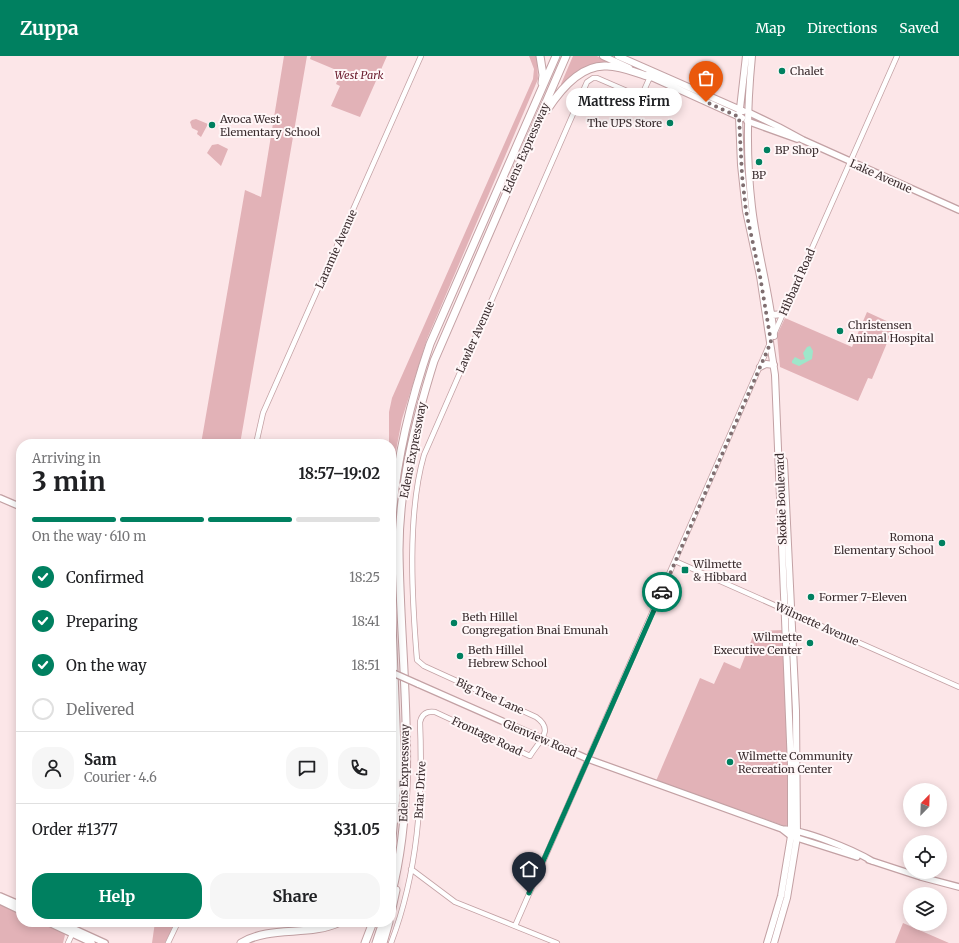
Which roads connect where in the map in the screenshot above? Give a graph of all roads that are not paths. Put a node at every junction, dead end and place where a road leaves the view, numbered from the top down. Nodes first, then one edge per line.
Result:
1 (421, 56) edge
2 (540, 56) edge
3 (556, 56) edge
4 (566, 56) edge
5 (603, 56) edge
6 (618, 56) edge
7 (746, 56) edge
8 (752, 56) edge
9 (897, 56) edge
10 (650, 77) junction
11 (539, 97) junction
12 (740, 110) junction
13 (748, 112) junction
14 (739, 117) junction
15 (748, 121) junction
16 (538, 124) junction
17 (803, 140) junction
18 (850, 162) junction
19 (959, 210) edge
20 (783, 314) junction
21 (772, 315) junction
22 (774, 335) junction
23 (771, 342) junction
24 (774, 365) junction
25 (760, 367) junction
26 (257, 439) edge
27 (396, 473) edge
28 (0, 498) edge
29 (16, 505) edge
30 (675, 561) junction
31 (784, 609) junction
32 (791, 612) junction
33 (418, 662) joint
34 (396, 674) edge
35 (959, 687) edge
36 (396, 707) edge
37 (426, 712) joint
38 (540, 739) junction
39 (588, 759) junction
40 (396, 804) edge
41 (794, 833) junction
42 (399, 867) junction
43 (411, 869) junction
44 (396, 878) edge
45 (959, 887) edge
46 (396, 890) edge
47 (0, 896) edge
48 (0, 902) edge
49 (16, 903) edge
50 (16, 909) edge
51 (396, 924) edge
52 (515, 926) junction
53 (61, 927) edge
54 (67, 927) edge
55 (176, 927) edge
56 (323, 927) edge
57 (371, 927) edge
58 (382, 927) edge
59 (388, 927) edge
60 (395, 927) edge
61 (73, 931) junction
62 (68, 943) edge
63 (92, 943) edge
64 (105, 943) edge
65 (168, 943) edge
66 (241, 943) edge
67 (366, 943) edge
68 (376, 943) edge
69 (383, 943) edge
70 (391, 943) edge
71 (557, 943) edge
72 (767, 943) edge
73 (774, 943) edge

1 - 26 street, Laramie Avenue
2 - 11 highway
3 - 11 highway, Edens Expressway
4 - 16 highway, Edens Expressway
5 - 10 main road, Lake Avenue
6 - 12 main road, Lake Avenue
7 - 12 main road, Skokie Boulevard
8 - 13 main road, Skokie Boulevard
9 - 18 street, Hibbard Road
10 - 14 main road, Lake Avenue
10 - 16 highway
10 - 33 street, Lawler Avenue
11 - 27 highway, Edens Expressway
12 - 13 main road, Lake Avenue
12 - 14 main road, Skokie Boulevard
13 - 15 main road, Skokie Boulevard
13 - 17 main road, Lake Avenue
14 - 15 main road, Lake Avenue
14 - 23 main road, Skokie Boulevard
15 - 17 main road, Lake Avenue
15 - 21 main road, Skokie Boulevard
16 - 42 highway, Edens Expressway
17 - 18 main road, Lake Avenue
18 - 19 main road, Lake Avenue
18 - 20 street, Hibbard Road
20 - 21 main road
20 - 22 street, Hibbard Road
21 - 22 main road, Skokie Boulevard
22 - 23 street, Hibbard Road
22 - 32 main road, Skokie Boulevard
23 - 24 main road, Skokie Boulevard
23 - 25 street, Hibbard Road
24 - 25 main road
24 - 31 main road, Skokie Boulevard
25 - 30 street, Hibbard Road
28 - 29 main road
30 - 31 street, Wilmette Avenue
30 - 39 street, Hibbard Road
31 - 32 street, Wilmette Avenue
31 - 41 main road, Skokie Boulevard
32 - 35 street, Wilmette Avenue
32 - 41 main road, Skokie Boulevard
33 - 38 street, Big Tree Lane
34 - 38 main road, Glenview Road, bridge
36 - 40 highway, Edens Expressway
37 - 38 street, Frontage Road
37 - 43 street, Briar Drive
38 - 39 main road, Glenview Road
39 - 41 main road, Glenview Road
39 - 52 street, Hibbard Road
41 - 45 main road, Glenview Road
41 - 72 main road, Skokie Boulevard
41 - 73 main road, Skokie Boulevard
42 - 44 highway, Edens Expressway
42 - 46 highway
43 - 51 street
43 - 52 street
47 - 49 main road
48 - 50 main road
52 - 71 street
53 - 61 main road
54 - 61 main road
55 - 65 street
56 - 66 highway
57 - 67 highway
58 - 68 highway
59 - 69 highway
60 - 70 street
61 - 62 street
61 - 63 main road
61 - 64 main road

